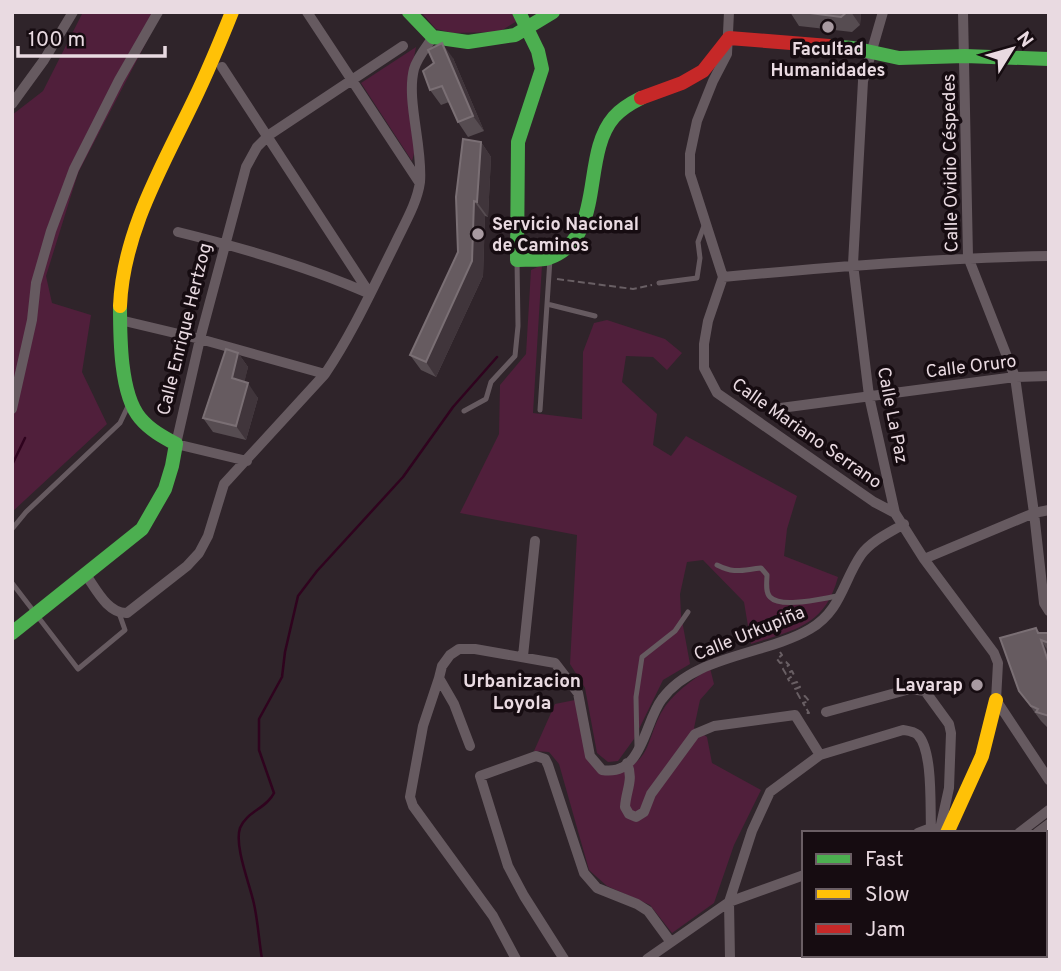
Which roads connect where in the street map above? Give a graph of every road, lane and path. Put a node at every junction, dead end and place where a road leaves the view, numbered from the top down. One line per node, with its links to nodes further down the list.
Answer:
1 (73, 12): 20 (street)
2 (158, 12): 44 (street)
3 (232, 12): 37 (street)
4 (307, 12): 19 (street)
5 (409, 12): 12 (street)
6 (519, 12): 11 (street)
7 (554, 12): 11 (street)
8 (729, 12): 13 (street)
9 (883, 12): 15 (street, Calle La Paz)
10 (963, 12): 16 (street, Calle Ovidio Céspedes)
11 (528, 29): 12 (street); 29 (street)
12 (433, 37): 22 (street)
13 (729, 38): 15 (street); 23 (street); 28 (street)
14 (403, 46): 19 (street, Calle Enrique Hertzog)
15 (870, 52): 16 (street); 30 (street, Calle La Paz)
16 (965, 56): 17 (street); 27 (street, Calle Ovidio Céspedes)
17 (1049, 59)
18 (222, 67): 21 (street)
19 (352, 80): 21 (street, Calle Enrique Hertzog); 22 (street)
20 (12, 104)
21 (269, 135): 25 (street, Calle Enrique Hertzog); 34 (street)
22 (420, 184): 34 (street)
23 (705, 223): 32 (street); 33 (lane)
24 (178, 232): 25 (street)
25 (225, 244): 34 (street); 38 (street, Calle Enrique Hertzog)
26 (1049, 256): 27 (street)
27 (968, 257): 30 (street); 41 (street, Calle Ovidio Céspedes)
28 (550, 258): 29 (street); 31 (lane)
29 (517, 260): 47 (lane)
30 (853, 264): 32 (street); 42 (street, Calle La Paz)
31 (548, 278): 33 (path); 35 (lane)
32 (723, 278): 51 (street, Calle Mariano Serrano)
33 (660, 284)
34 (370, 294): 39 (street)
35 (547, 304): 36 (lane); 46 (lane)
36 (595, 316)
37 (120, 320): 38 (street); 43 (street)
38 (200, 339): 39 (street); 48 (street, Calle Enrique Hertzog)
39 (325, 374): 49 (street)
40 (1049, 376): 41 (street, Calle Oruro)
41 (1015, 377): 42 (street, Calle Oruro); 52 (street, Calle Ovidio Céspedes)
42 (869, 396): 45 (street, Calle Oruro); 51 (street, Calle La Paz)
43 (130, 401): 48 (street); 54 (lane)
44 (12, 409)
45 (773, 409)
46 (540, 410)
47 (464, 411)
48 (176, 444): 49 (street); 58 (street, Calle Enrique Hertzog)
49 (247, 461): 63 (street)
50 (1049, 510): 52 (street)
51 (895, 513): 53 (street, Calle La Paz)
52 (1034, 513): 56 (street); 61 (street, Calle Ovidio Céspedes)
53 (904, 524): 56 (street, Calle La Paz); 60 (street, Calle Urkupiña)
54 (12, 529)
55 (535, 541): 67 (street)
56 (923, 559): 69 (street, Calle La Paz)
57 (717, 565): 60 (lane)
58 (86, 575): 63 (street); 64 (street, Calle Enrique Hertzog)
59 (12, 583): 64 (lane)
60 (841, 595): 66 (street, Calle Urkupiña)
61 (1049, 611)
62 (688, 612): 73 (lane)
63 (119, 613): 64 (lane)
64 (36, 614): 65 (street, Calle Enrique Hertzog)
65 (12, 633)
66 (775, 645): 71 (path); 73 (street, Calle Urkupiña)
67 (523, 656): 68 (street); 75 (street)
68 (439, 678): 72 (street); 83 (street)
69 (996, 700): 76 (street); 78 (street)
70 (826, 712): 78 (street)
71 (795, 715): 74 (street); 75 (street)
72 (470, 746)
73 (638, 753): 75 (street, Calle Urkupiña)
74 (820, 755): 78 (street); 81 (street)
75 (627, 764)
76 (1049, 780)
77 (1049, 810): 79 (street)
78 (942, 831)
79 (1022, 831)
80 (802, 875): 81 (street)
81 (729, 902): 82 (street); 86 (street)
82 (670, 941): 84 (street); 85 (street)
83 (516, 959)
84 (564, 959)
85 (647, 959)
86 (730, 959)

